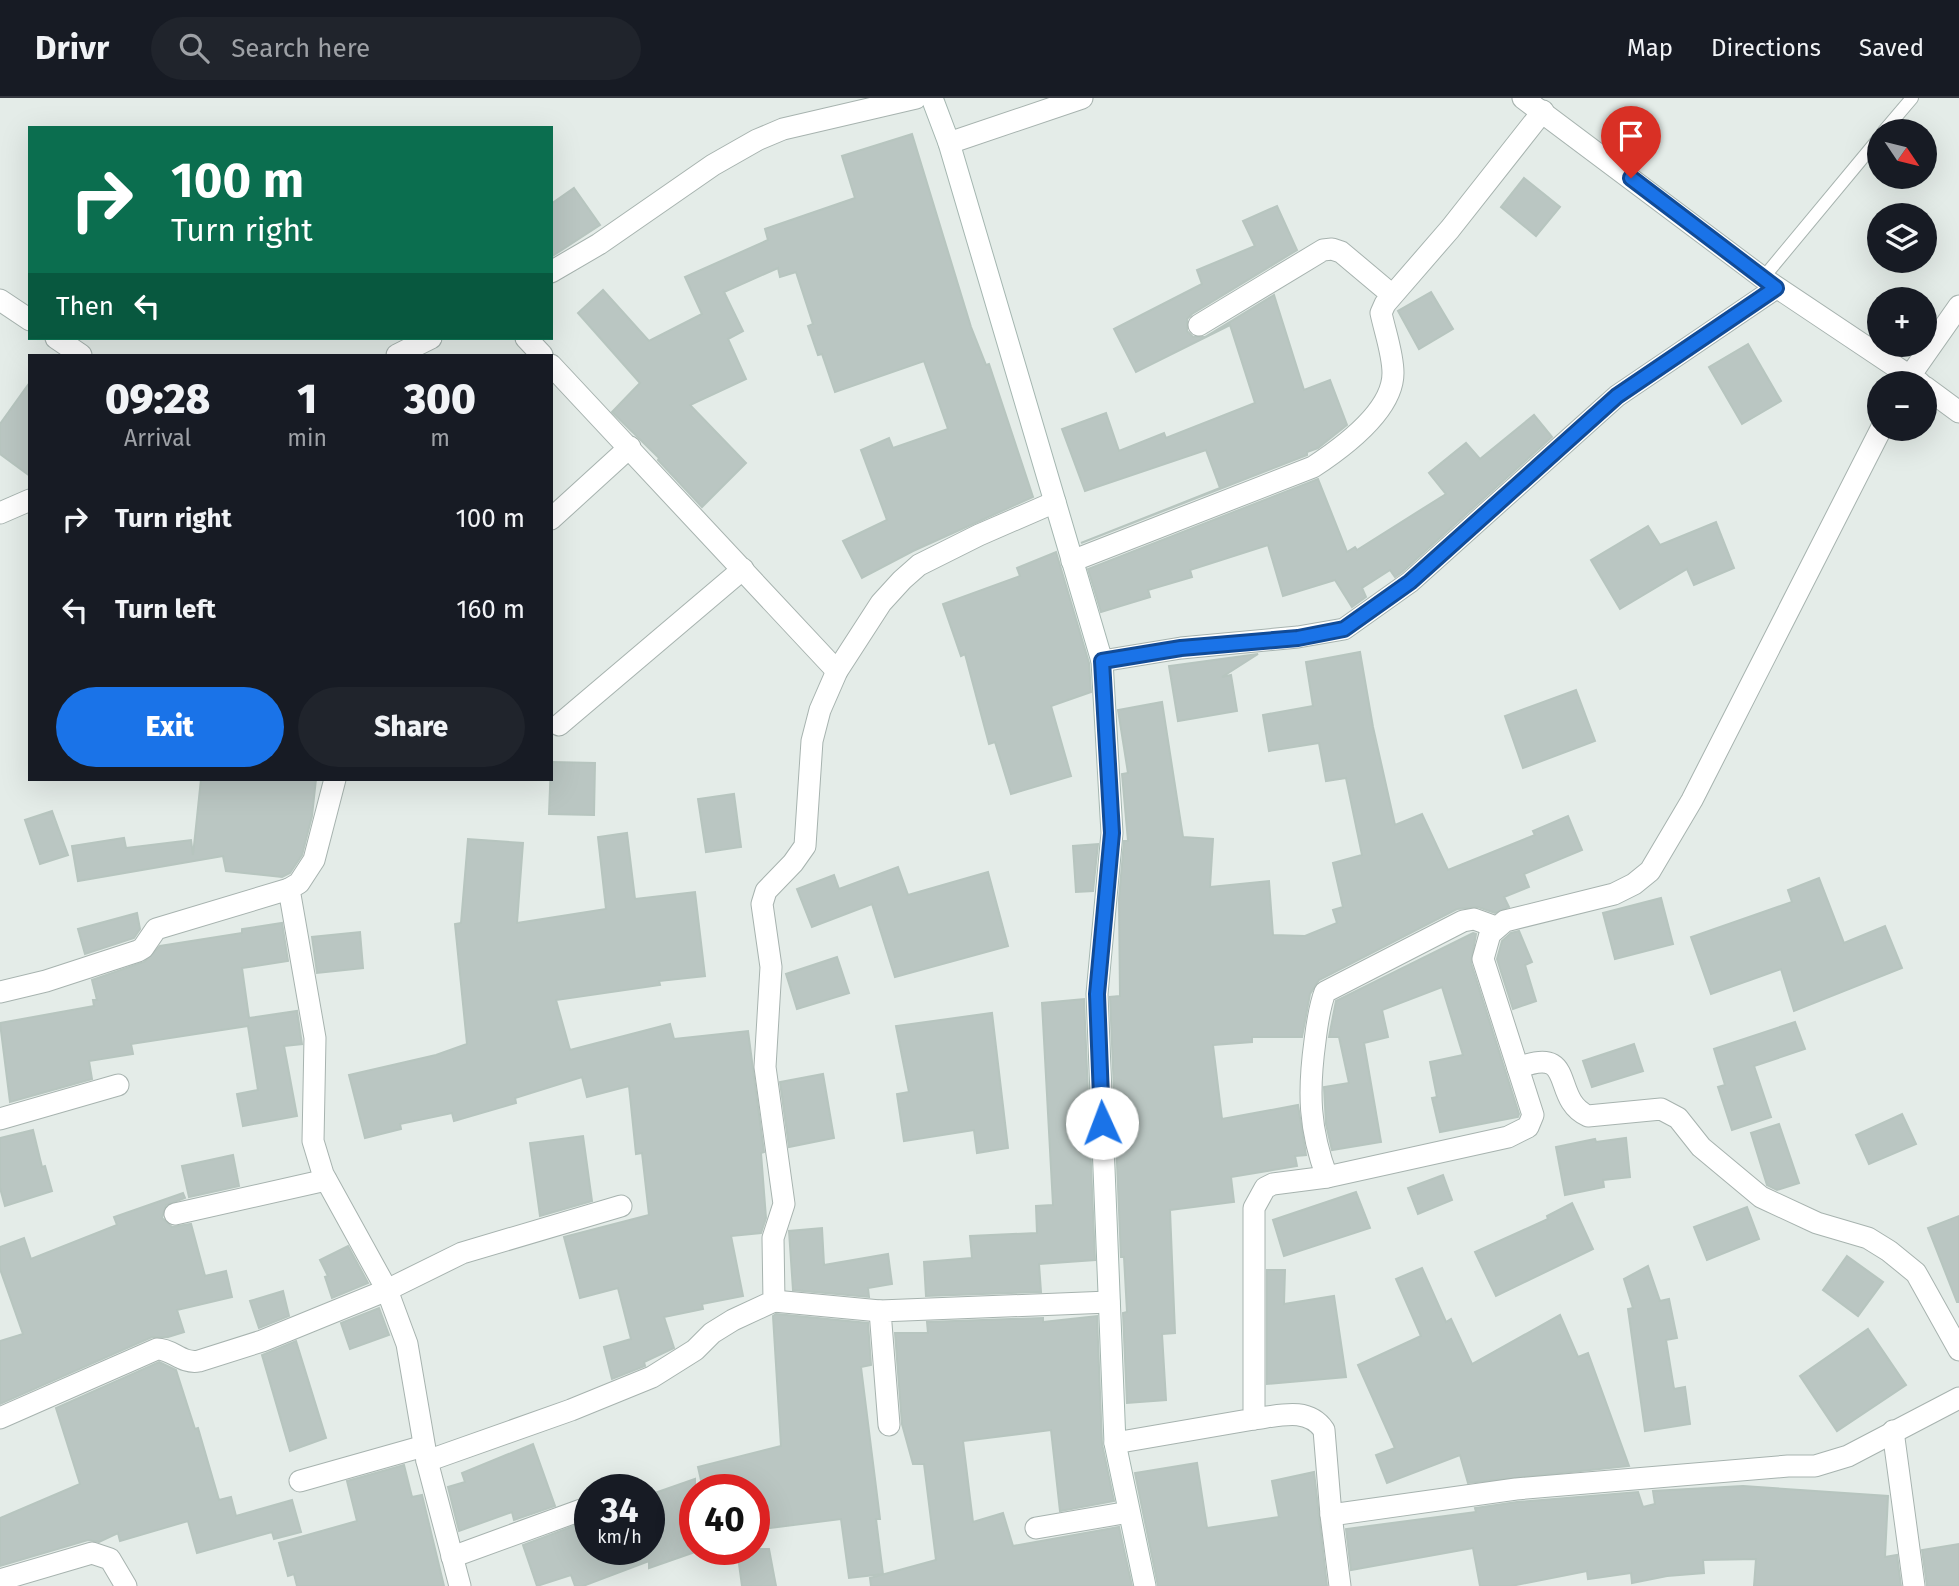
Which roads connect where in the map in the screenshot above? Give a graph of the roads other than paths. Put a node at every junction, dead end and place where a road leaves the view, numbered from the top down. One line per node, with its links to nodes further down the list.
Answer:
1 (916, 98): 10 (street)
2 (932, 98): 8 (street)
3 (1082, 98): 8 (street)
4 (1522, 98): 6 (street)
5 (1912, 98): 7 (lane)
6 (1543, 111): 11 (street); 12 (street)
7 (1894, 119)
8 (949, 144): 31 (street)
9 (1867, 154): 11 (lane)
10 (553, 271)
11 (1770, 283): 24 (street); 36 (street)
12 (1391, 294): 16 (street); 34 (street)
13 (0, 300): 15 (street)
14 (1959, 306): 25 (street)
15 (28, 319)
16 (1199, 325)
17 (59, 340): 20 (street)
18 (427, 340): 21 (street)
19 (528, 340): 22 (street)
20 (80, 354)
21 (399, 354)
22 (541, 354)
23 (553, 367): 29 (street)
24 (1899, 371)
25 (1921, 371)
26 (1937, 397): 27 (street)
27 (1959, 412)
28 (1875, 441): 41 (street)
29 (630, 447): 33 (street); 35 (street)
30 (28, 501): 32 (street)
31 (1055, 502): 34 (street); 37 (street)
32 (0, 513)
33 (553, 517)
34 (1072, 561): 36 (street)
35 (743, 569): 37 (street); 38 (street)
36 (1102, 661): 52 (street)
37 (837, 670): 51 (street)
38 (559, 725)
39 (334, 781): 40 (street)
40 (289, 889): 42 (street); 47 (street)
41 (1496, 927): 43 (street); 46 (street)
42 (0, 992)
43 (1518, 1068): 46 (street); 54 (street)
44 (118, 1085): 45 (street)
45 (0, 1119)
46 (1327, 1177): 57 (street)
47 (326, 1180): 49 (street); 50 (street)
48 (621, 1206): 50 (street)
49 (175, 1213)
50 (387, 1290): 56 (street); 61 (street)
51 (774, 1301): 53 (street); 61 (street)
52 (1109, 1302): 53 (street); 60 (street)
53 (880, 1311): 58 (street)
54 (1959, 1350)
55 (1959, 1398): 59 (street)
56 (0, 1418)
57 (1254, 1419): 60 (street); 65 (street)
58 (889, 1425)
59 (1894, 1431): 65 (street); 73 (street)
60 (1115, 1443): 64 (street)
61 (426, 1453): 62 (street); 67 (street)
62 (300, 1480)
63 (574, 1513): 67 (street)
64 (1129, 1513): 66 (street); 71 (street)
65 (1331, 1515): 72 (street)
66 (1036, 1528)
67 (452, 1557): 70 (street)
68 (0, 1580): 69 (street)
69 (127, 1586)
70 (460, 1586)
71 (1145, 1586)
72 (1340, 1586)
73 (1914, 1586)

